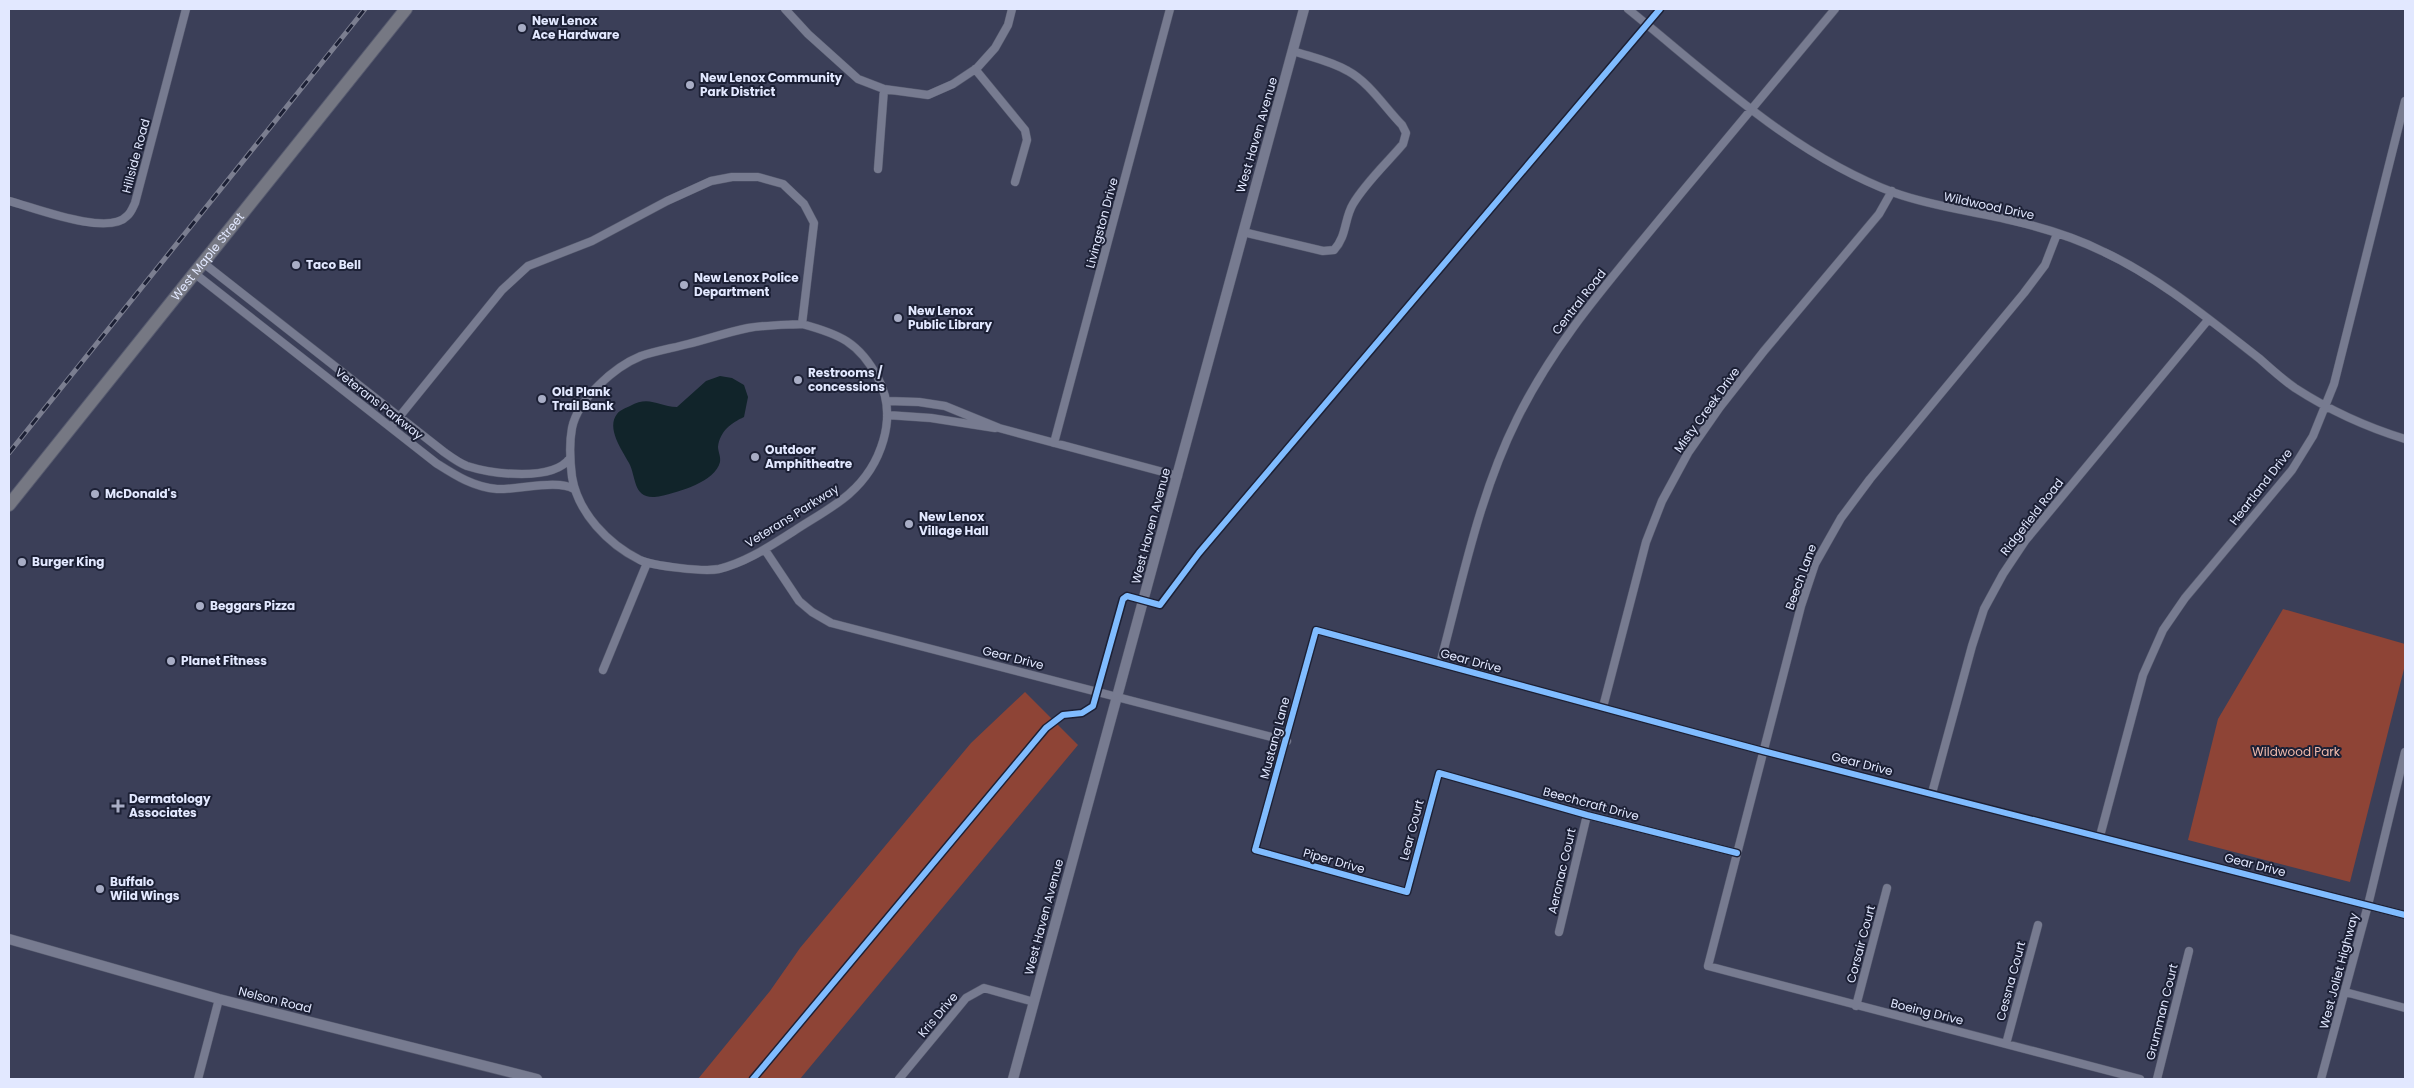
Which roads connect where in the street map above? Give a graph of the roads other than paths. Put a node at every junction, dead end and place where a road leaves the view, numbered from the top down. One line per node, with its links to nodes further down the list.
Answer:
1 (186, 9): 17 (street, Hillside Road)
2 (406, 9): 20 (main road, West Maple Street)
3 (785, 9): 11 (street)
4 (1012, 9): 10 (street)
5 (1170, 9): 31 (street, Livingston Drive)
6 (1304, 9): 9 (street, West Haven Avenue)
7 (1628, 9): 13 (street, Wildwood Drive)
8 (1835, 9): 13 (street, Central Road)
9 (1293, 51): 18 (street, West Haven Avenue); 18 (street)
10 (975, 69): 11 (street); 15 (street)
11 (884, 89): 14 (street)
12 (2405, 101): 25 (street, Heartland Drive)
13 (1751, 109): 16 (street, Wildwood Drive); 39 (street, Central Road)
14 (878, 169)
15 (1015, 182)
16 (1892, 192): 19 (street, Wildwood Drive); 42 (street, Misty Creek Drive)
17 (9, 201)
18 (1243, 232): 33 (street, West Haven Avenue)
19 (2057, 234): 22 (street, Wildwood Drive); 44 (street, Beech Lane)
20 (202, 262): 21 (main road, West Maple Street); 27 (street, Veterans Parkway)
21 (194, 273): 28 (street, Veterans Parkway); 35 (main road, West Maple Street)
22 (2208, 320): 25 (street, Wildwood Drive); 47 (street, Ridgefield Road)
23 (802, 324): 24 (street, Veterans Parkway); 27 (street); 32 (street, Veterans Parkway)
24 (888, 401): 26 (street, Veterans Parkway); 29 (street)
25 (2325, 407): 30 (street, Wildwood Drive); 49 (street, Heartland Drive)
26 (887, 415): 29 (street); 36 (street, Veterans Parkway)
27 (400, 417): 28 (street); 32 (street, Veterans Parkway)
28 (391, 427): 34 (street, Veterans Parkway)
29 (999, 428): 31 (street)
30 (2405, 439)
31 (1054, 444): 33 (street)
32 (570, 458): 34 (street, Veterans Parkway)
33 (1178, 476): 41 (street, West Haven Avenue)
34 (574, 489): 37 (street, Veterans Parkway)
35 (9, 505)
36 (765, 550): 37 (street, Veterans Parkway); 41 (street, Gear Drive)
37 (647, 563): 40 (street)
38 (1316, 630): 39 (street, Gear Drive); 43 (street, Mustang Lane)
39 (1440, 664): 42 (street, Gear Drive)
40 (603, 670)
41 (1117, 696): 43 (street, Gear Drive); 63 (street, West Haven Avenue)
42 (1603, 707): 44 (street, Gear Drive)
43 (1287, 741): 50 (street, Mustang Lane)
44 (1762, 751): 47 (street, Gear Drive); 51 (street, Beech Lane)
45 (2405, 752): 54 (street, West Joliet Highway)
46 (1439, 773): 48 (street, Beechcraft Drive); 53 (street, Lear Court)
47 (1932, 793): 49 (street, Gear Drive)
48 (1587, 815): 51 (street, Beechcraft Drive); 57 (street, Aeronac Court)
49 (2100, 836): 54 (street, Gear Drive)
50 (1255, 850): 53 (street, Piper Drive)
51 (1737, 853): 60 (street, Beech Lane)
52 (1887, 888): 64 (street, Corsair Court)
53 (1407, 892)
54 (2368, 905): 55 (street, Gear Drive); 61 (street, West Joliet Highway)
55 (2405, 915)
56 (2038, 925): 66 (street, Cessna Court)
57 (1559, 932)
58 (9, 939): 62 (street, Nelson Road)
59 (2189, 951): 72 (street, Grumman Court)
60 (1708, 966): 64 (street, Boeing Drive)
61 (2345, 992): 65 (street); 73 (street, West Joliet Highway)
62 (219, 999): 67 (street); 68 (street, Nelson Road)
63 (1034, 1002): 69 (street, Kris Drive); 70 (street, West Haven Avenue)
64 (1856, 1006): 66 (street, Boeing Drive)
65 (2405, 1008)
66 (2006, 1044): 71 (street, Boeing Drive)
67 (198, 1079)
68 (537, 1079)
69 (899, 1079)
70 (1013, 1079)
71 (2140, 1079)
72 (2157, 1079)
73 (2321, 1079)

